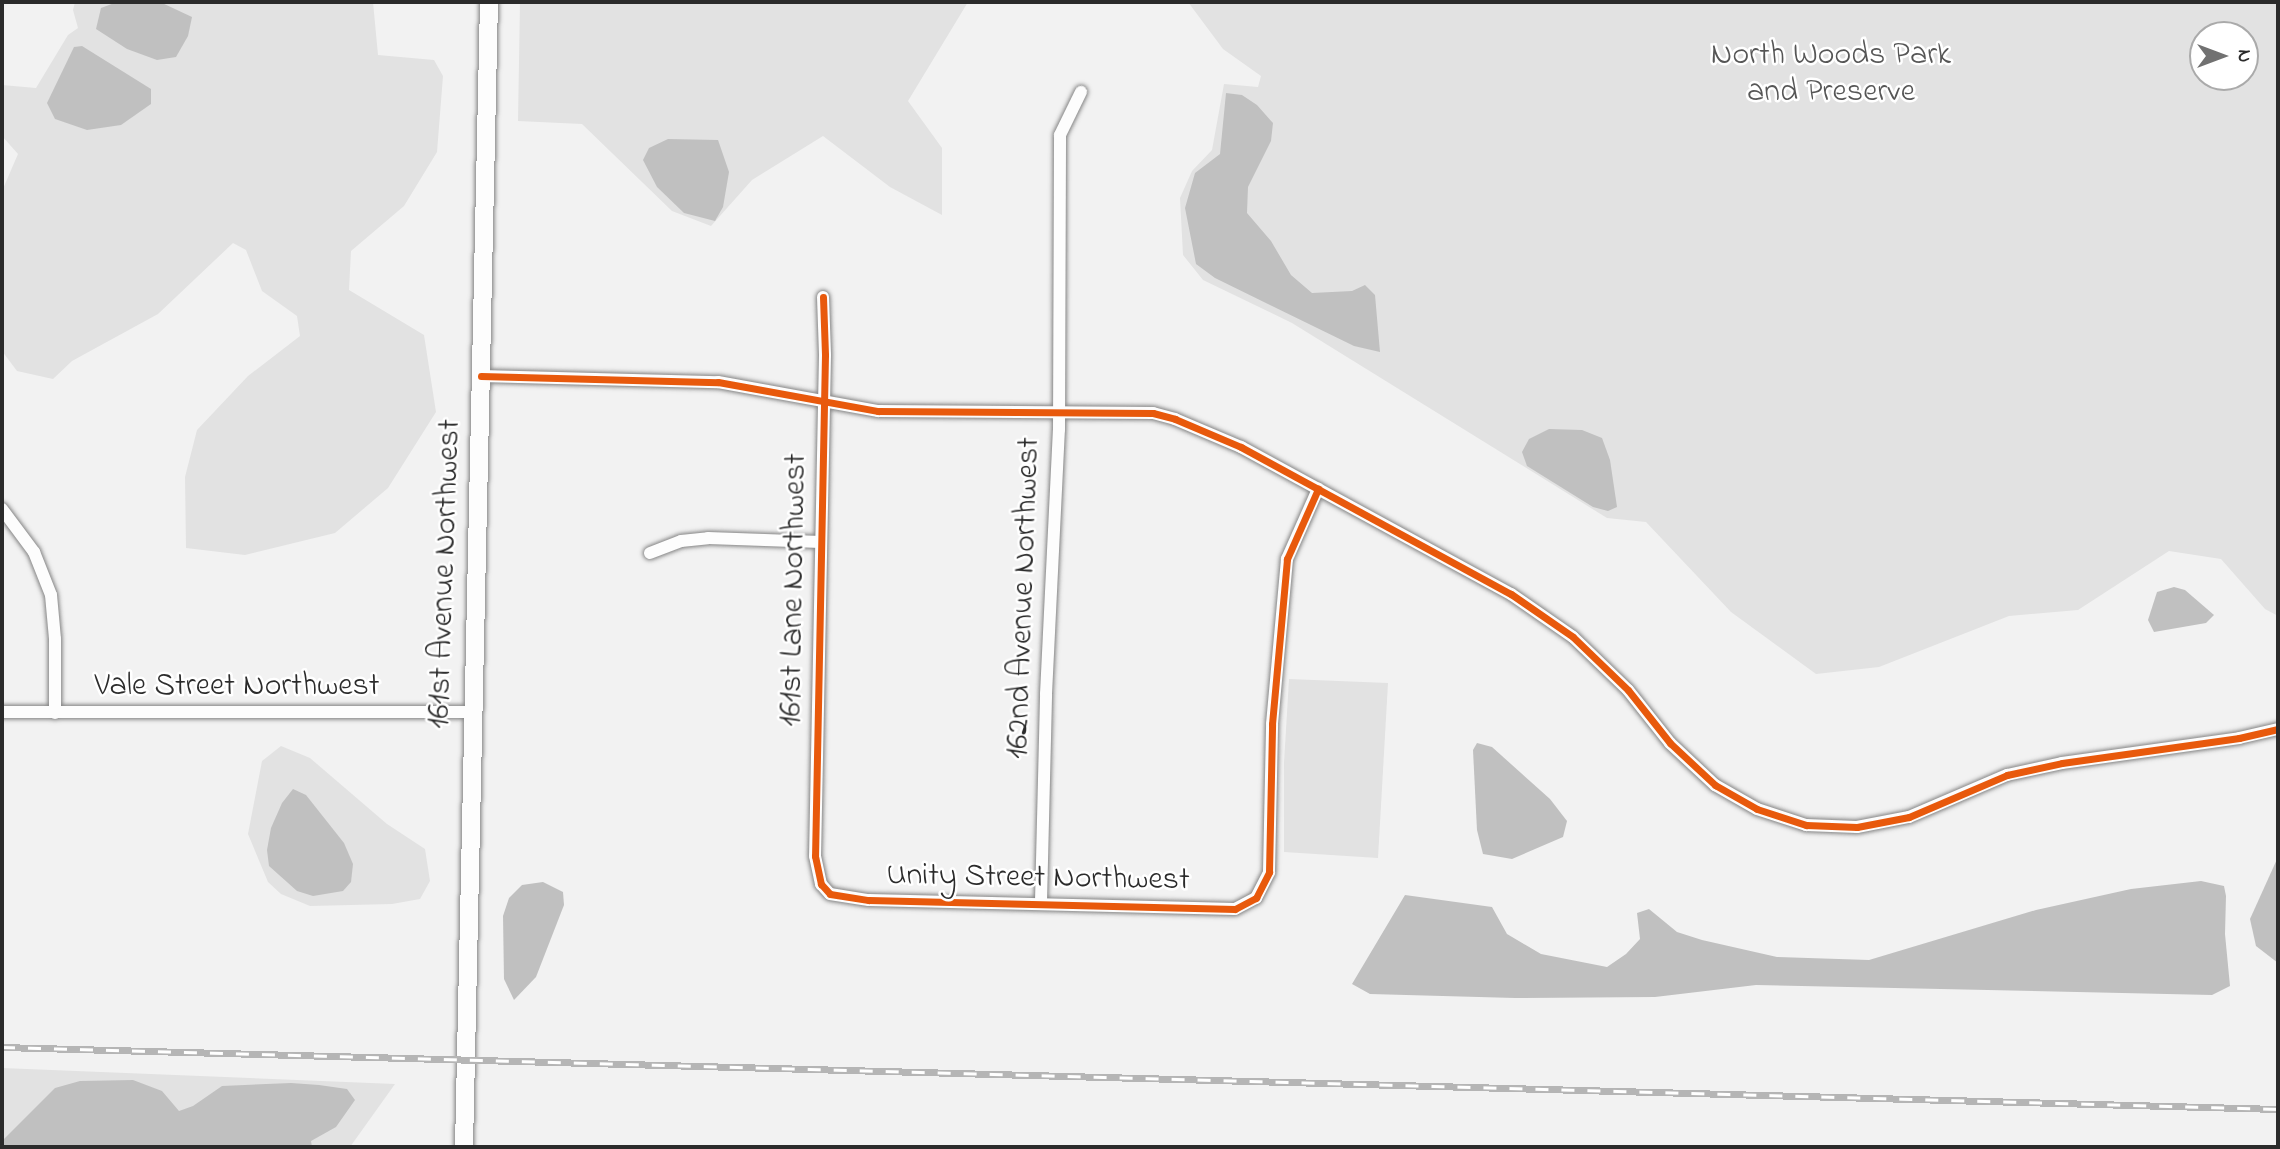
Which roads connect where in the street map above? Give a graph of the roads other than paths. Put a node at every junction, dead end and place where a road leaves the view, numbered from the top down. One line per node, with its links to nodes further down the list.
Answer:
1 (489, 2): 4 (main road, 161st Avenue Northwest)
2 (1081, 92): 6 (street, 162nd Avenue Northwest)
3 (824, 298): 5 (street, 161st Lane Northwest)
4 (481, 376): 5 (street); 12 (main road, 161st Avenue Northwest)
5 (822, 402): 6 (street); 9 (street, 161st Lane Northwest)
6 (1059, 411): 7 (street); 16 (street, 162nd Avenue Northwest)
7 (1318, 489): 14 (street); 16 (street, Unity Street Northwest)
8 (2, 509): 13 (street)
9 (821, 542): 10 (street); 15 (street, 161st Lane Northwest)
10 (650, 553)
11 (2, 712): 13 (street, Vale Street Northwest)
12 (472, 712): 13 (street, Vale Street Northwest); 17 (main road, 161st Avenue Northwest)
13 (55, 713)
14 (2278, 729)
15 (821, 884): 16 (street, Unity Street Northwest)
16 (1041, 902)
17 (464, 1147)

